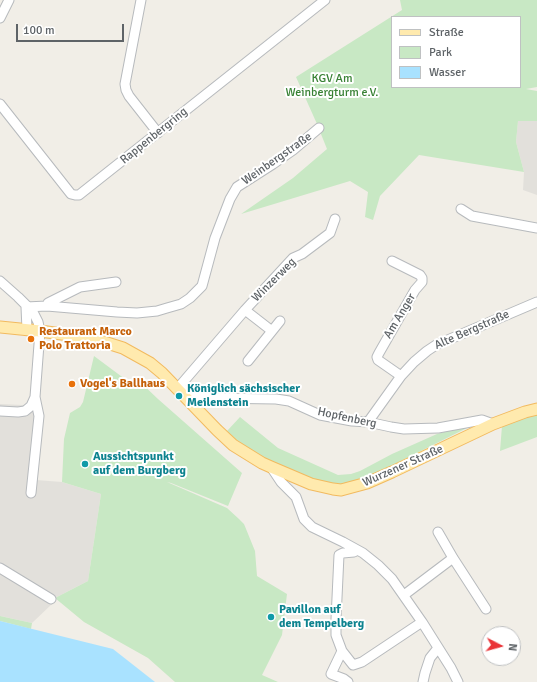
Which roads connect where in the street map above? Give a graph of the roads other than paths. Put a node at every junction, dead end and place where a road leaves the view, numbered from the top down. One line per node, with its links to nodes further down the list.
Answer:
1 (9, 0): 4 (street)
2 (141, 0): 7 (street)
3 (325, 0): 7 (street, Rappenbergring)
4 (0, 18)
5 (0, 104): 7 (street, Rappenbergring)
6 (319, 128): 15 (street, Weinbergstraße)
7 (158, 133)
8 (461, 209): 10 (street)
9 (335, 219): 17 (street, Winzerweg)
10 (537, 228)
11 (392, 261): 24 (street, Am Anger)
12 (0, 281): 16 (street)
13 (116, 282): 15 (street)
14 (537, 302): 24 (street, Alte Bergstraße)
15 (47, 306): 16 (street, Weinbergstraße)
16 (26, 307): 20 (street); 21 (street)
17 (245, 310): 22 (street, Winzerweg); 25 (street, Winzerweg)
18 (280, 321): 22 (street)
19 (0, 327): 20 (main road, Wurzener Straße)
20 (28, 330): 21 (main road, Wurzener Straße)
21 (40, 331): 25 (main road, Wurzener Straße); 26 (street)
22 (272, 331): 23 (street)
23 (248, 361)
24 (401, 376): 29 (street, Alte Bergstraße)
25 (178, 388): 29 (street, Hopfenberg); 31 (main road, Wurzener Straße)
26 (35, 397): 28 (street); 32 (street)
27 (537, 409): 30 (main road, Wurzener Straße)
28 (0, 411)
29 (368, 422): 30 (street, Hopfenberg)
30 (493, 424): 31 (main road, Wurzener Straße)
31 (271, 468): 34 (street)
32 (31, 493)
33 (438, 532): 35 (street)
34 (357, 550): 37 (street); 42 (street)
35 (453, 558): 37 (street); 39 (street)
36 (0, 568): 38 (street)
37 (404, 595): 40 (street)
38 (51, 600)
39 (486, 609)
40 (422, 622): 41 (street); 42 (street)
41 (438, 648): 44 (street); 45 (street)
42 (342, 651): 43 (street)
43 (348, 682)
44 (423, 682)
45 (458, 682)

